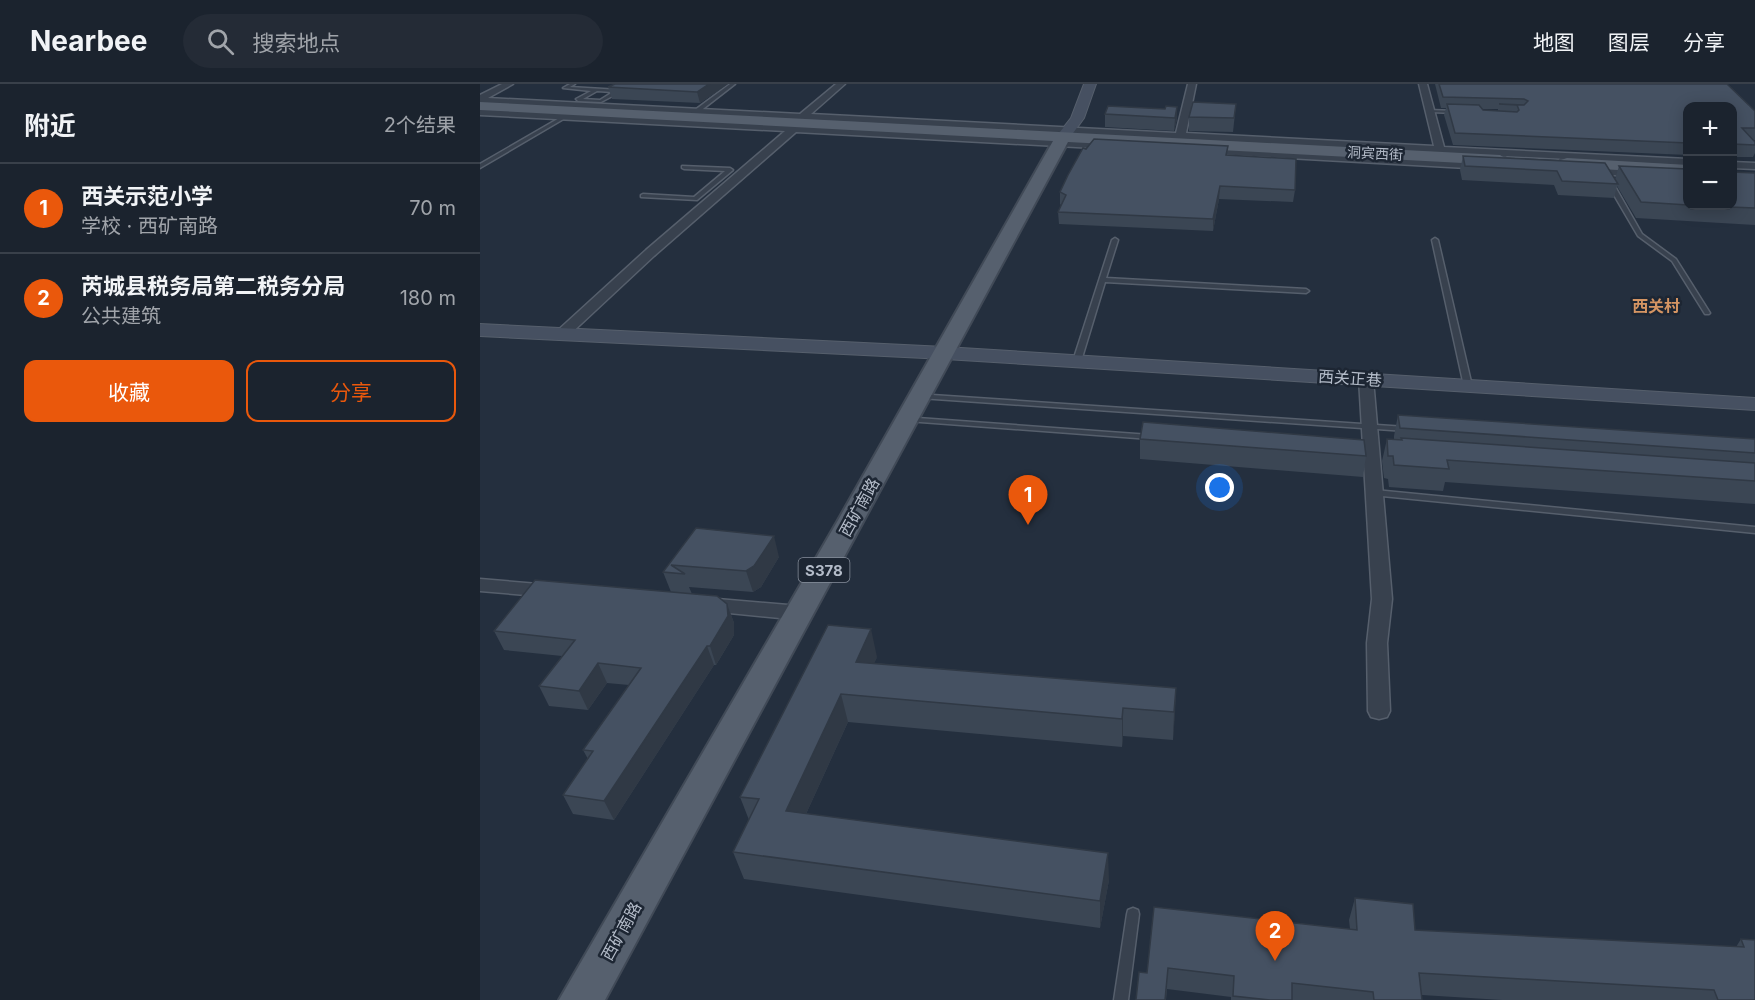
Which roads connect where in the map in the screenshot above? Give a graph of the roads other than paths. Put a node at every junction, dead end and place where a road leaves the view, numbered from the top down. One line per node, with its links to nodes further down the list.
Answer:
1 (509, 84): 12 (street)
2 (573, 84): 9 (lane)
3 (733, 84): 15 (lane)
4 (841, 84): 19 (street)
5 (1082, 84): 20 (street)
6 (1090, 84): 20 (street)
7 (1192, 84): 21 (street)
8 (1423, 84): 16 (street)
9 (596, 90): 10 (lane); 14 (lane)
10 (618, 91): 11 (lane); 14 (lane)
11 (628, 91)
12 (480, 99): 14 (street)
13 (480, 106): 14 (main road, 洞宾西街)
14 (577, 109): 15 (street); 17 (street); 19 (main road, 洞宾西街); 25 (lane)
15 (697, 111): 19 (street)
16 (1430, 111): 18 (lane); 22 (street)
17 (480, 112)
18 (1460, 112)
19 (798, 123): 20 (main road, 洞宾西街); 37 (street)
20 (1063, 137): 21 (main road, 洞宾西街); 28 (street); 45 (main road, 西矿南路 / S378)
21 (1180, 140): 22 (main road, 洞宾西街)
22 (1441, 153): 23 (street); 29 (main road, 洞宾西街)
23 (1683, 162)
24 (1737, 165): 26 (street)
25 (480, 166)
26 (1755, 166)
27 (684, 167): 36 (lane)
28 (1509, 167)
29 (1601, 169): 30 (street); 31 (main road, 洞宾西街); 34 (street); 42 (lane)
30 (1556, 170)
31 (1683, 170)
32 (1737, 172): 33 (main road)
33 (1755, 173)
34 (1683, 177)
35 (643, 196): 36 (lane)
36 (695, 199): 37 (lane)
37 (711, 200): 44 (street)
38 (1115, 240): 40 (lane)
39 (1435, 240): 48 (lane)
40 (1103, 280): 41 (lane); 46 (lane)
41 (1306, 291)
42 (1707, 313)
43 (480, 330): 44 (street, 西关正巷)
44 (561, 335): 45 (street, 西关正巷)
45 (945, 353): 46 (street, 西关正巷); 50 (main road, 西矿南路 / S378)
46 (1077, 361): 47 (street, 西关正巷)
47 (1366, 380): 48 (street, 西关正巷); 51 (street)
48 (1468, 386): 49 (street, 西关正巷)
49 (1755, 404)
50 (914, 408): 51 (lane); 53 (lane); 59 (main road, 西矿南路 / S378)
51 (1371, 427): 52 (lane); 54 (street)
52 (1417, 430)
53 (1158, 437)
54 (1375, 493): 55 (lane); 60 (street)
55 (1755, 530)
56 (480, 585): 57 (street)
57 (563, 592)
58 (681, 603): 59 (street)
59 (800, 613): 62 (main road, 西矿南路 / S378)
60 (1379, 711)
61 (1133, 914): 63 (lane)
62 (581, 1000)
63 (1122, 1000)

